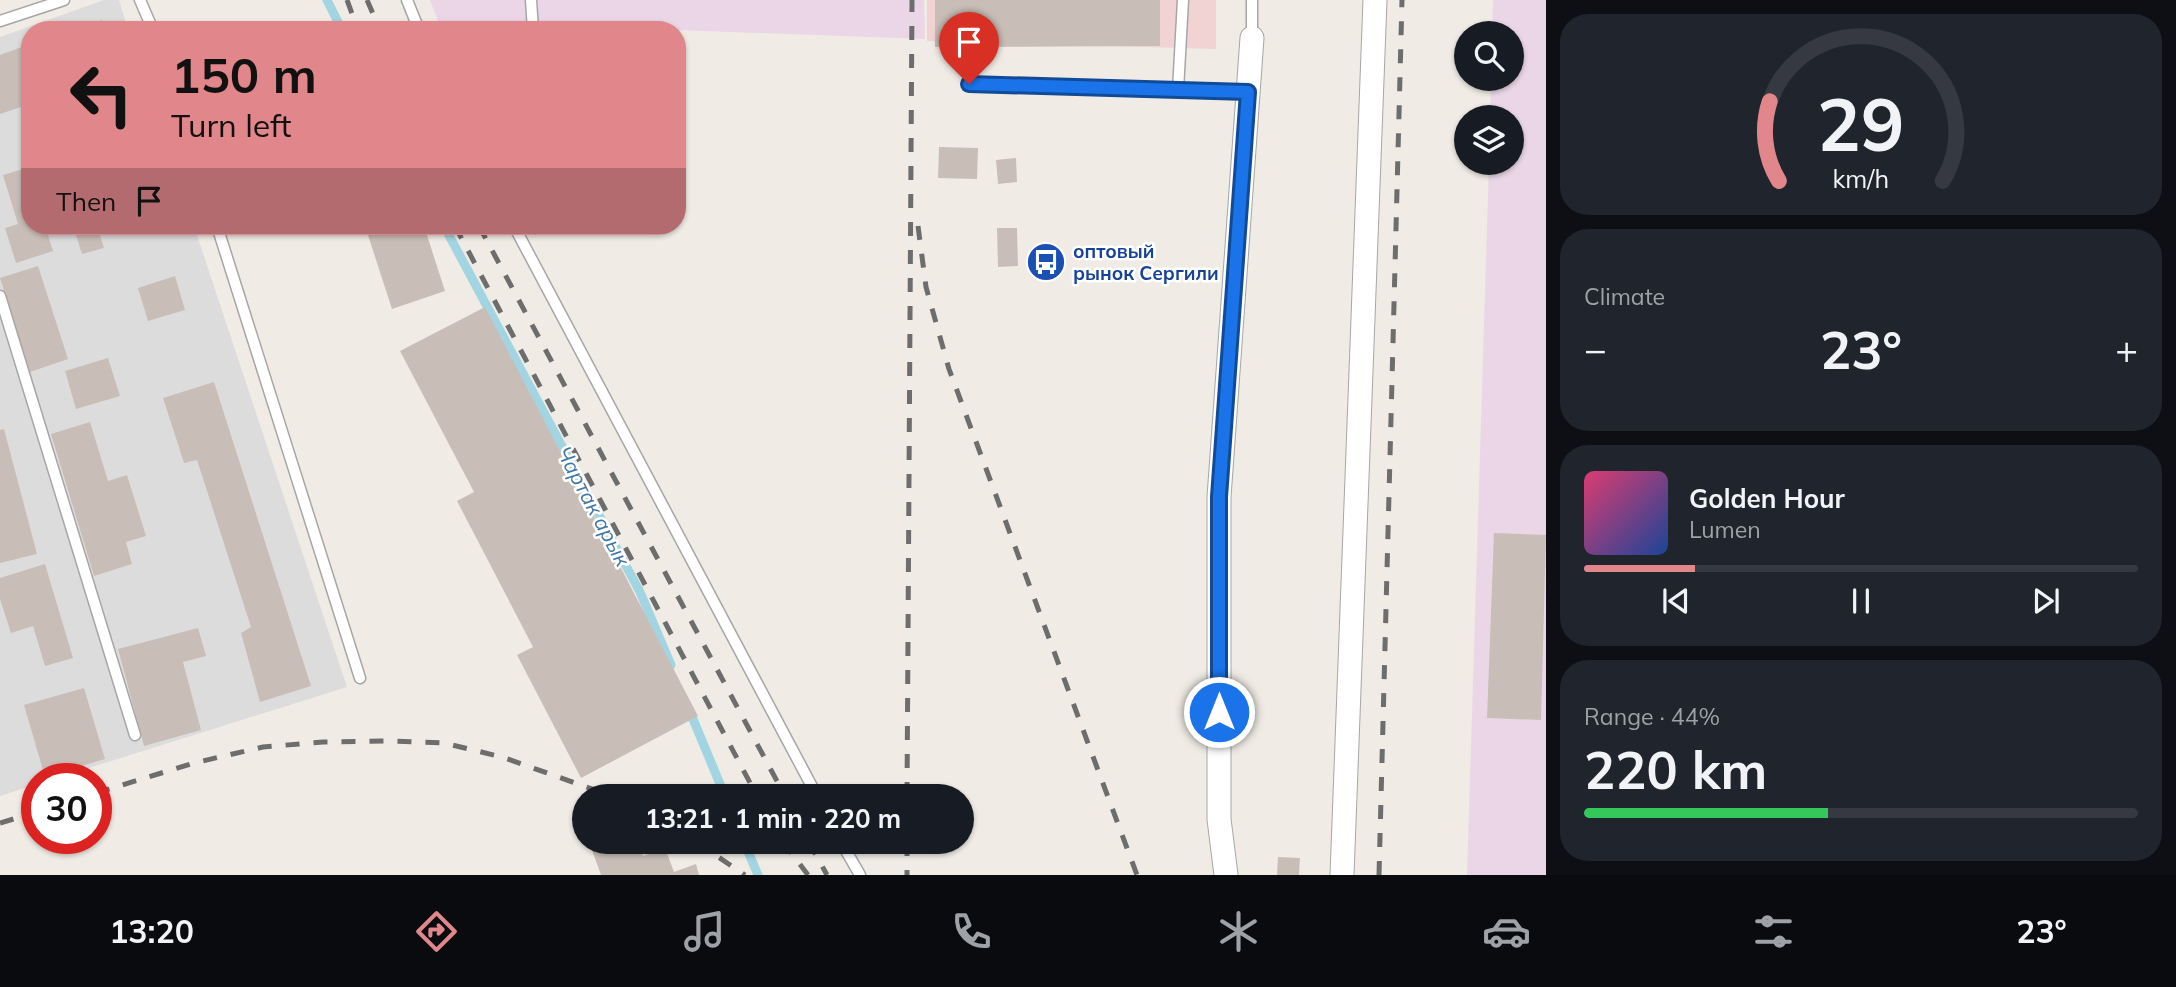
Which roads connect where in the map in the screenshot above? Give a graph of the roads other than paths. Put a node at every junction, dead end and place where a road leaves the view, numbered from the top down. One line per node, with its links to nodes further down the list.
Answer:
1 (64, 0): 8 (lane)
2 (140, 0): 9 (lane)
3 (407, 0): 10 (lane)
4 (531, 0): 11 (lane)
5 (1183, 0): 14 (lane)
6 (1252, 0): 12 (lane)
7 (1375, 0): 25 (street)
8 (0, 21)
9 (149, 21)
10 (415, 21)
11 (532, 21)
12 (1252, 38): 15 (street)
13 (969, 84): 14 (lane)
14 (1178, 90): 15 (lane)
15 (1248, 92): 24 (street)
16 (220, 235): 19 (lane)
17 (519, 235): 21 (lane)
18 (0, 296): 20 (lane)
19 (360, 678)
20 (135, 735)
21 (811, 784)
22 (848, 854): 23 (lane)
23 (860, 875)
24 (1226, 875)
25 (1342, 875)

